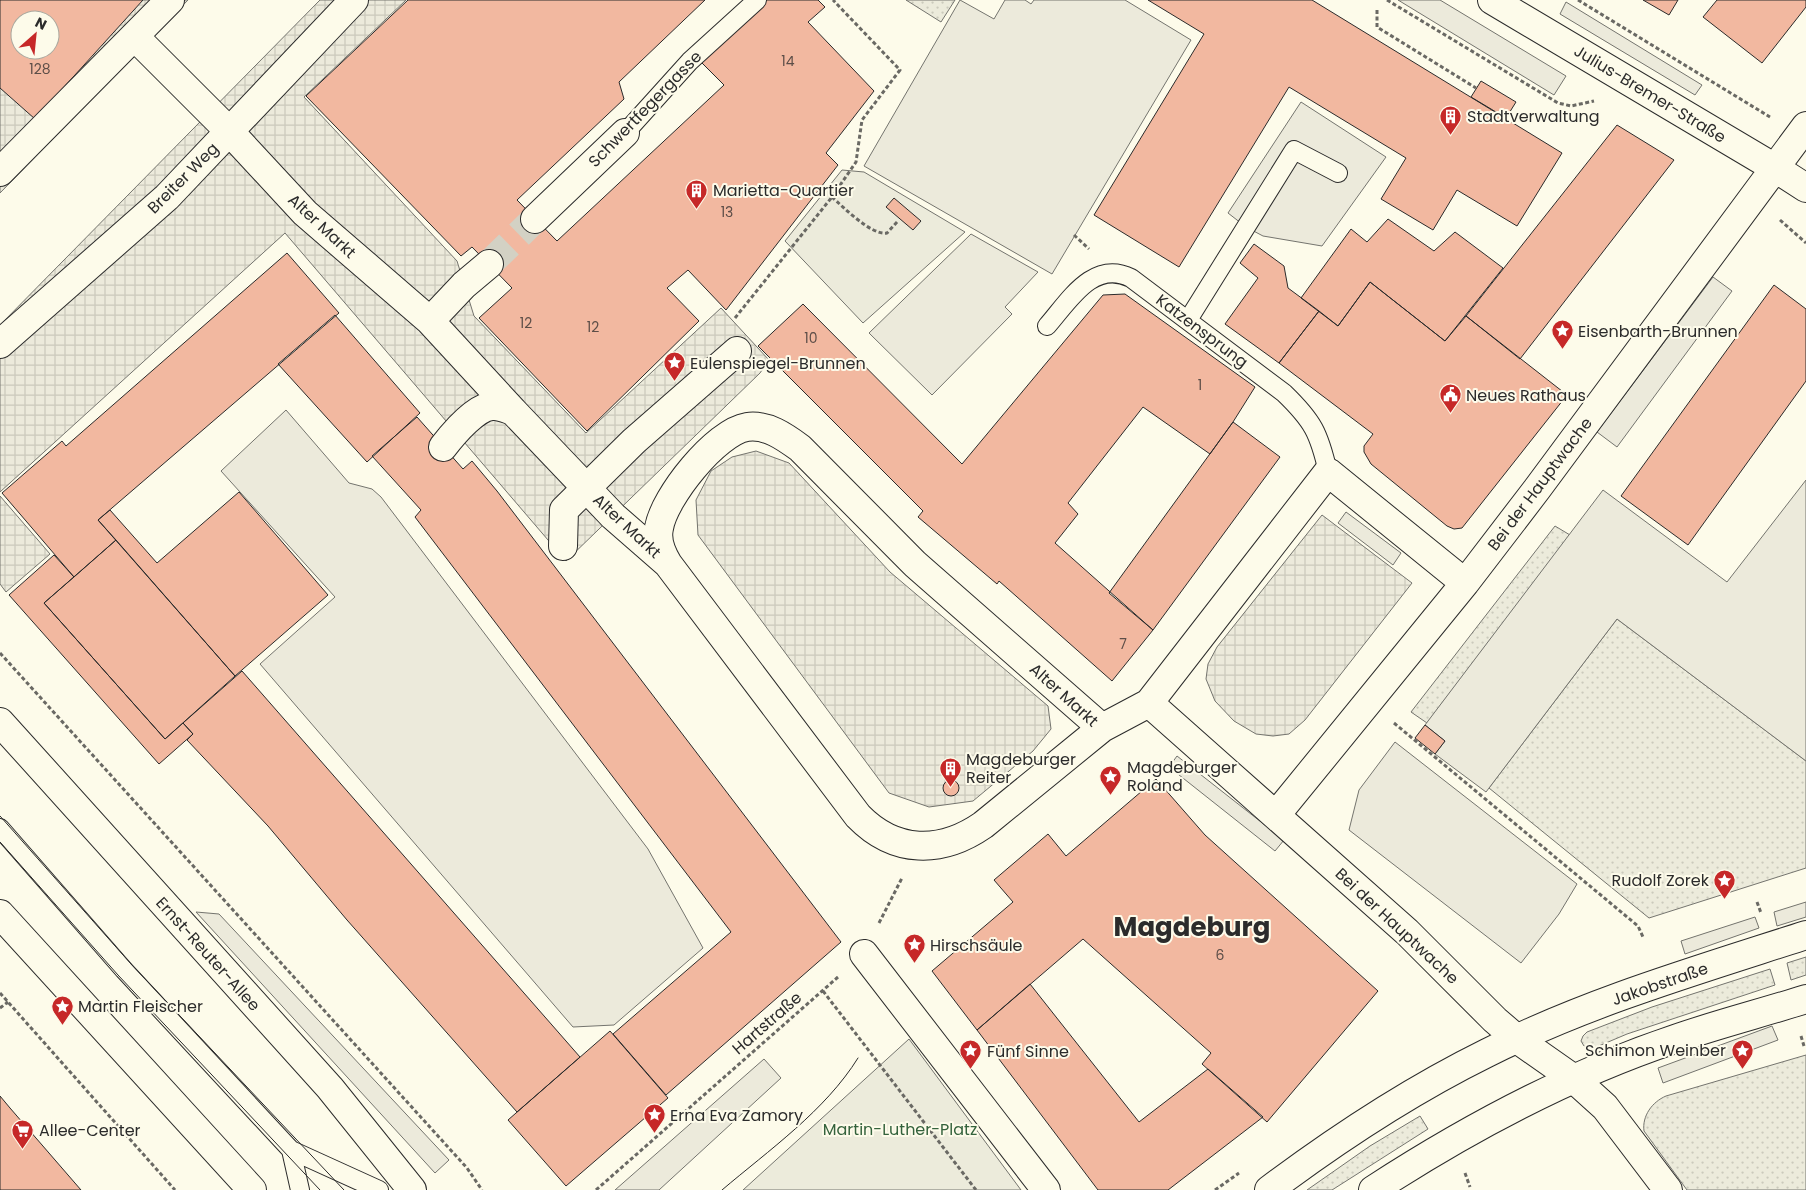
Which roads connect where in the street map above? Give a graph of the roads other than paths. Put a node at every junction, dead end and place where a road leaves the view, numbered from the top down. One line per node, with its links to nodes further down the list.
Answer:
1 (170, 0): 5 (street)
2 (354, 0): 7 (street, Breiter Weg)
3 (757, 0): 8 (lane, Schwertfegergasse)
4 (1492, 0): 9 (street, Julius-Bremer-Straße)
5 (135, 37): 7 (street, Alter Markt); 10 (street)
6 (1806, 126): 9 (street, Bei der Hauptwache)
7 (229, 131): 16 (street, Alter Markt); 18 (street, Breiter Weg)
8 (625, 133): 13 (street, Schwertfegergasse)
9 (1775, 168): 12 (street, Julius-Bremer-Straße); 26 (street, Bei der Hauptwache)
10 (0, 172)
11 (1338, 173): 15 (lane)
12 (1806, 188)
13 (535, 219)
14 (489, 264): 16 (street)
15 (1188, 320): 17 (lane, Katzensprung); 22 (lane, Katzensprung)
16 (430, 321): 20 (street, Alter Markt)
17 (1047, 326)
18 (0, 344)
19 (737, 351): 23 (street, Alter Markt)
20 (513, 411): 21 (street); 23 (street, Alter Markt)
21 (443, 447)
22 (1328, 472): 26 (street); 27 (street)
23 (586, 488): 24 (street, Alter Markt); 25 (street, Alter Markt)
24 (563, 546)
25 (668, 564): 29 (street, Alter Markt); 29 (street, Alter Markt)
26 (1465, 583): 30 (street, Bei der Hauptwache)
27 (1149, 703): 29 (street); 30 (street, Bei der Hauptwache)
28 (0, 722): 42 (street, Ernst-Reuter-Allee)
29 (1102, 728)
30 (1276, 815): 36 (street, Bei der Hauptwache)
31 (0, 828): 38 (lane)
32 (0, 914): 39 (street)
33 (1806, 935): 36 (street, Jakobstraße)
34 (864, 954): 43 (street)
35 (1806, 999): 37 (street)
36 (1517, 1039): 37 (street); 44 (street, Jakobstraße)
37 (1574, 1080): 45 (street); 46 (street)
38 (291, 1150): 40 (lane); 41 (lane)
39 (252, 1190)
40 (300, 1190)
41 (379, 1190)
42 (412, 1190)
43 (1046, 1190)
44 (1269, 1190)
45 (1373, 1190)
46 (1668, 1190)

